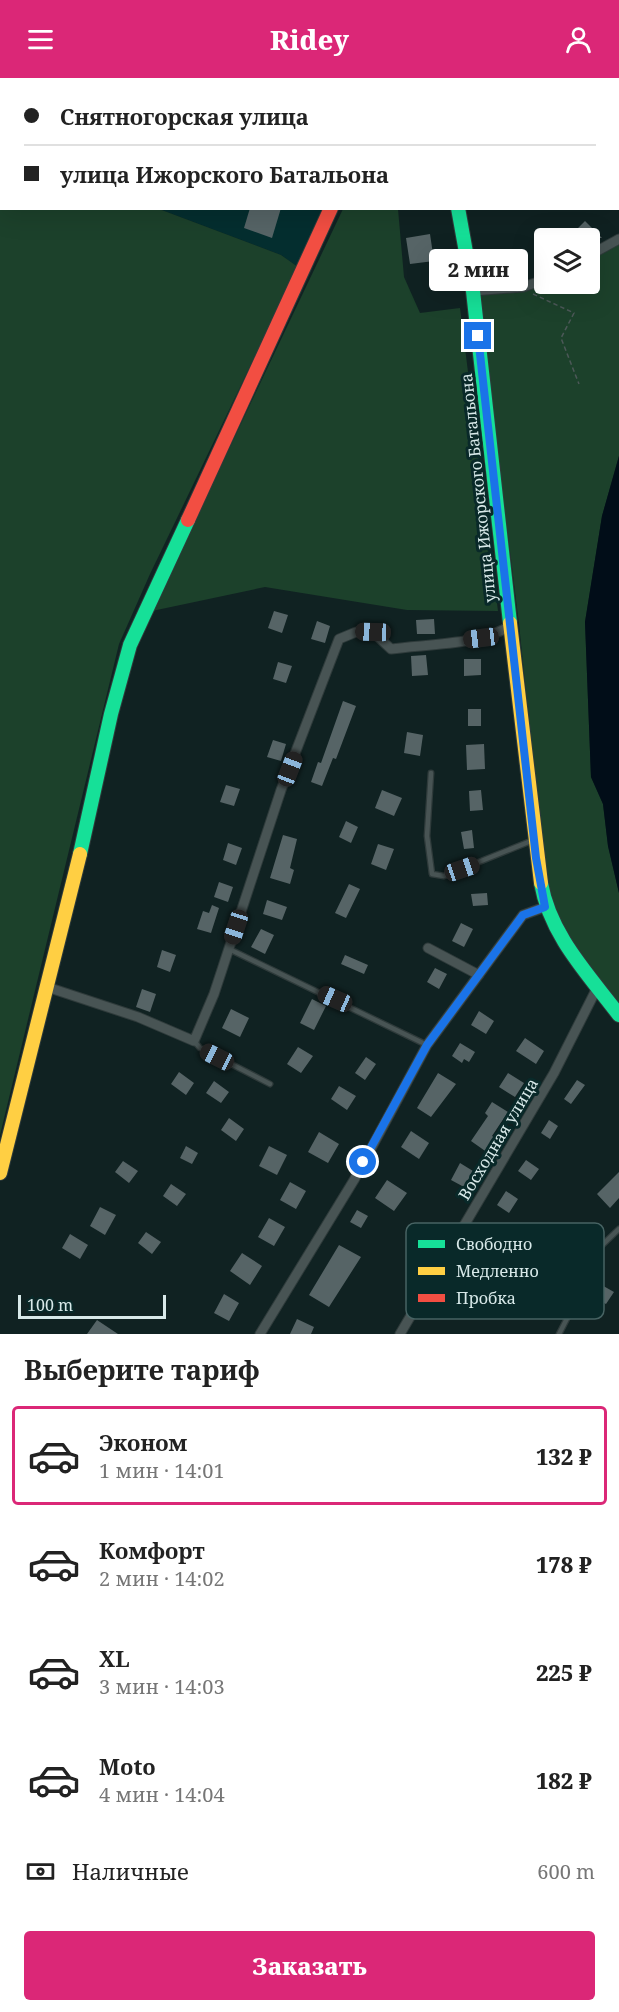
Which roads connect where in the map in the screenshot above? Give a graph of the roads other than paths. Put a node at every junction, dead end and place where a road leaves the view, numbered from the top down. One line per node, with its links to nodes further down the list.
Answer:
1 (330, 210): 14 (street)
2 (458, 210): 6 (street, улица Ижорского Батальона)
3 (619, 239): 4 (street)
4 (600, 249)
5 (534, 283): 6 (street)
6 (473, 291): 7 (street, улица Ижорского Батальона)
7 (510, 626): 9 (street, улица Ижорского Батальона); 12 (street)
8 (431, 773): 9 (lane)
9 (534, 840): 10 (street, улица Ижорского Батальона)
10 (545, 907): 13 (street); 15 (street, улица Ижорского Батальона)
11 (428, 948): 13 (street)
12 (229, 949): 17 (street); 18 (lane)
13 (479, 975): 18 (street)
14 (47, 987): 17 (street); 20 (street)
15 (597, 988): 16 (street, улица Ижорского Батальона); 21 (street, Восходная улица)
16 (619, 1014)
17 (196, 1038): 19 (lane)
18 (427, 1045): 26 (street)
19 (270, 1084)
20 (0, 1173)
21 (465, 1223)
22 (619, 1229): 23 (lane)
23 (604, 1243)
24 (409, 1319): 27 (street, Восходная улица)
25 (567, 1319): 28 (lane)
26 (260, 1334)
27 (400, 1334)
28 (559, 1334)

